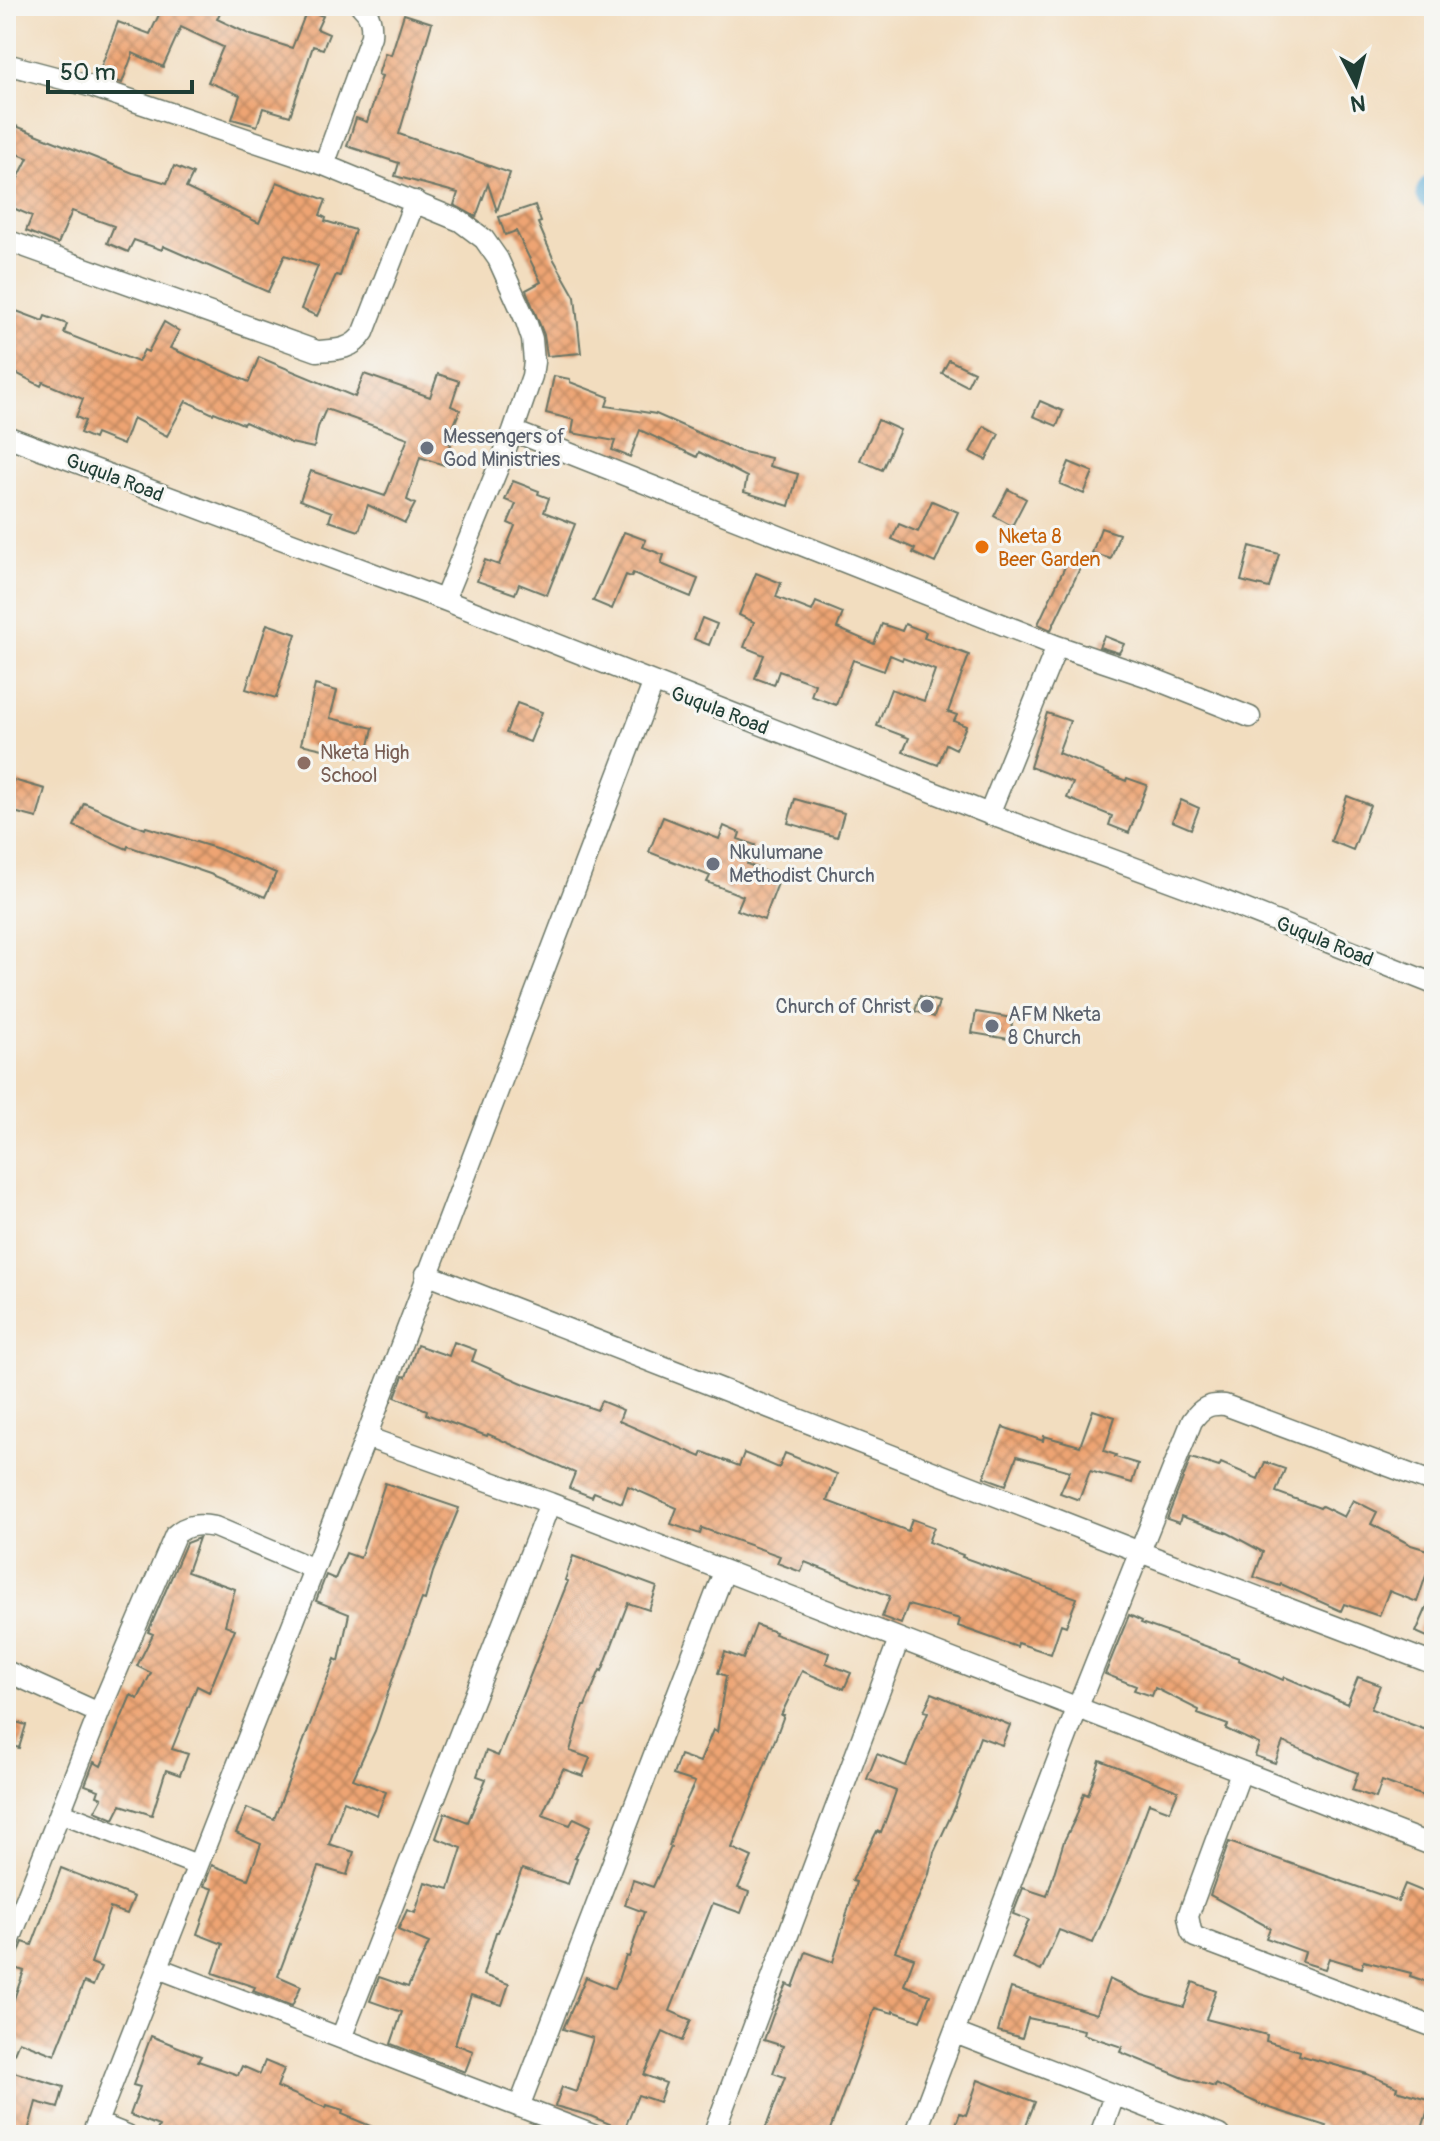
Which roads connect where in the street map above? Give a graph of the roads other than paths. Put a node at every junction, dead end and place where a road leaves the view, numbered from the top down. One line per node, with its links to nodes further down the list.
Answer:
1 (361, 6): 3 (street)
2 (6, 64): 3 (street)
3 (324, 165): 4 (street)
4 (415, 201): 5 (street); 6 (street)
5 (6, 240)
6 (513, 431): 8 (street); 9 (street)
7 (6, 436): 8 (street, Guqula Road)
8 (444, 600): 10 (street, Guqula Road)
9 (1057, 646): 11 (street); 12 (street)
10 (653, 684): 12 (street, Guqula Road); 14 (street)
11 (1250, 717)
12 (989, 814): 13 (street, Guqula Road)
13 (1434, 984)
14 (426, 1274): 15 (street); 18 (street)
15 (366, 1437): 17 (street); 19 (street)
16 (1434, 1483): 18 (street)
17 (550, 1503): 20 (street); 34 (street)
18 (1140, 1552): 22 (street); 24 (street)
19 (314, 1569): 25 (street); 29 (street)
20 (724, 1572): 21 (street); 36 (street)
21 (899, 1639): 24 (street); 40 (street)
22 (1434, 1664)
23 (6, 1671): 25 (street)
24 (1077, 1709): 26 (street); 33 (street)
25 (99, 1713): 27 (street)
26 (1241, 1772): 28 (street); 32 (street)
27 (60, 1812): 29 (street); 30 (street)
28 (1434, 1846)
29 (197, 1865): 31 (street)
30 (6, 1950)
31 (158, 1968): 34 (street); 37 (street)
32 (1434, 2027)
33 (955, 2033): 35 (street); 41 (street)
34 (341, 2038): 36 (street)
35 (1114, 2096): 42 (street); 43 (street)
36 (519, 2107): 39 (street)
37 (95, 2129): 38 (street)
38 (127, 2135)
39 (593, 2135)
40 (713, 2135)
41 (915, 2135)
42 (1100, 2135)
43 (1219, 2135)

